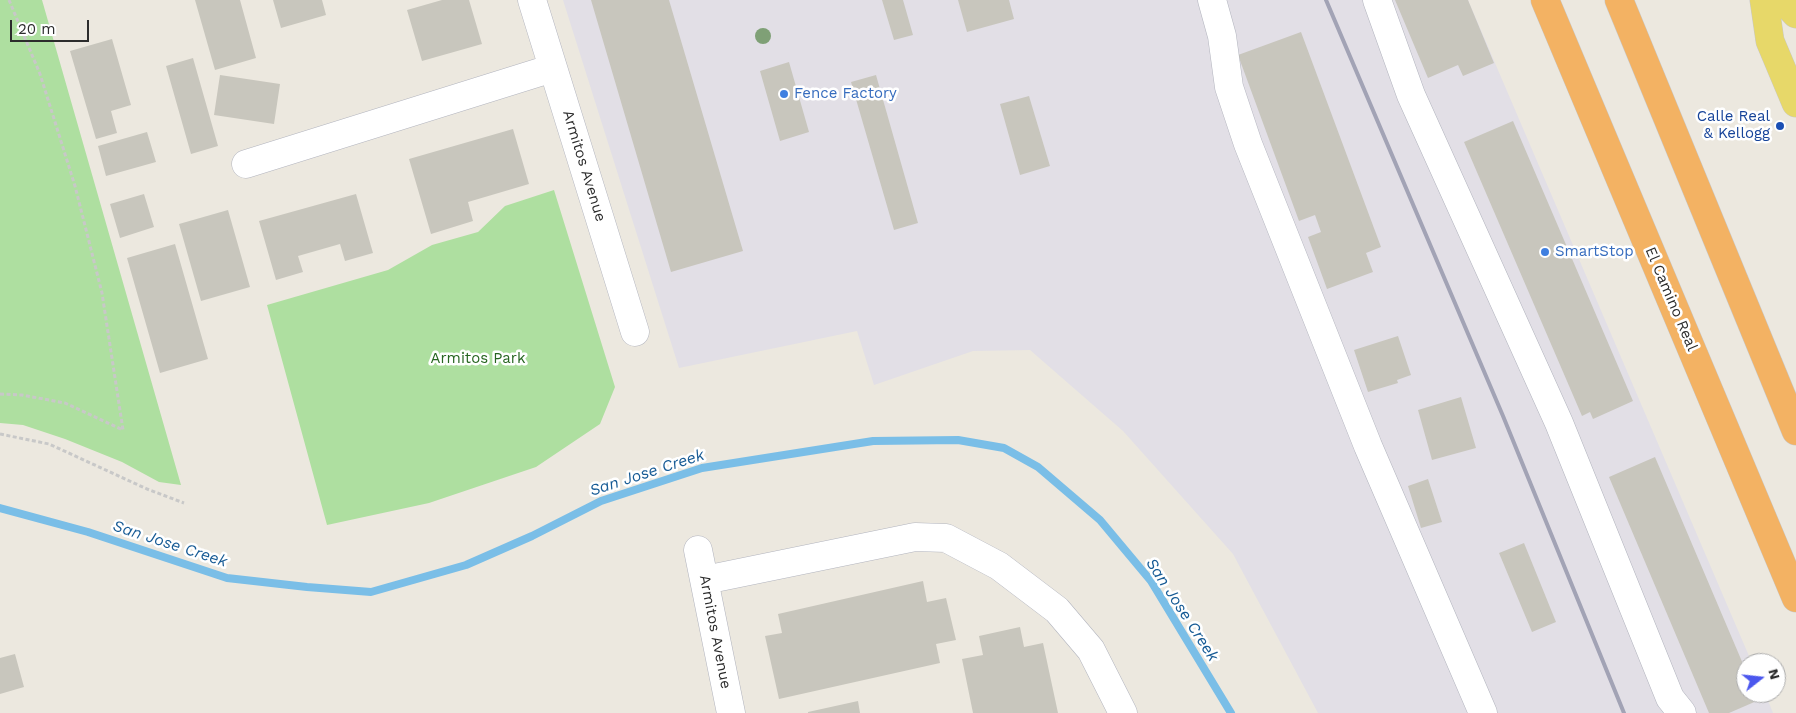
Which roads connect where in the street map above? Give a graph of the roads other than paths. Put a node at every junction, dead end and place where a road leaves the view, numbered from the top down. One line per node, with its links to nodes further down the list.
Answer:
1 (532, 0): 9 (street, Armitos Avenue)
2 (1212, 0): 19 (street)
3 (1377, 0): 20 (street)
4 (1545, 0): 16 (highway, El Camino Real)
5 (1619, 0): 13 (highway)
6 (1764, 0): 10 (main road)
7 (1783, 0): 8 (main road)
8 (1796, 14)
9 (553, 68): 11 (street); 12 (street, Armitos Avenue)
10 (1796, 103)
11 (246, 164)
12 (635, 332)
13 (1796, 431)
14 (698, 550): 15 (street, Armitos Avenue)
15 (704, 580): 17 (street, Armitos Avenue); 18 (street)
16 (1796, 598)
17 (731, 713)
18 (1123, 713)
19 (1483, 713)
20 (1682, 713)

